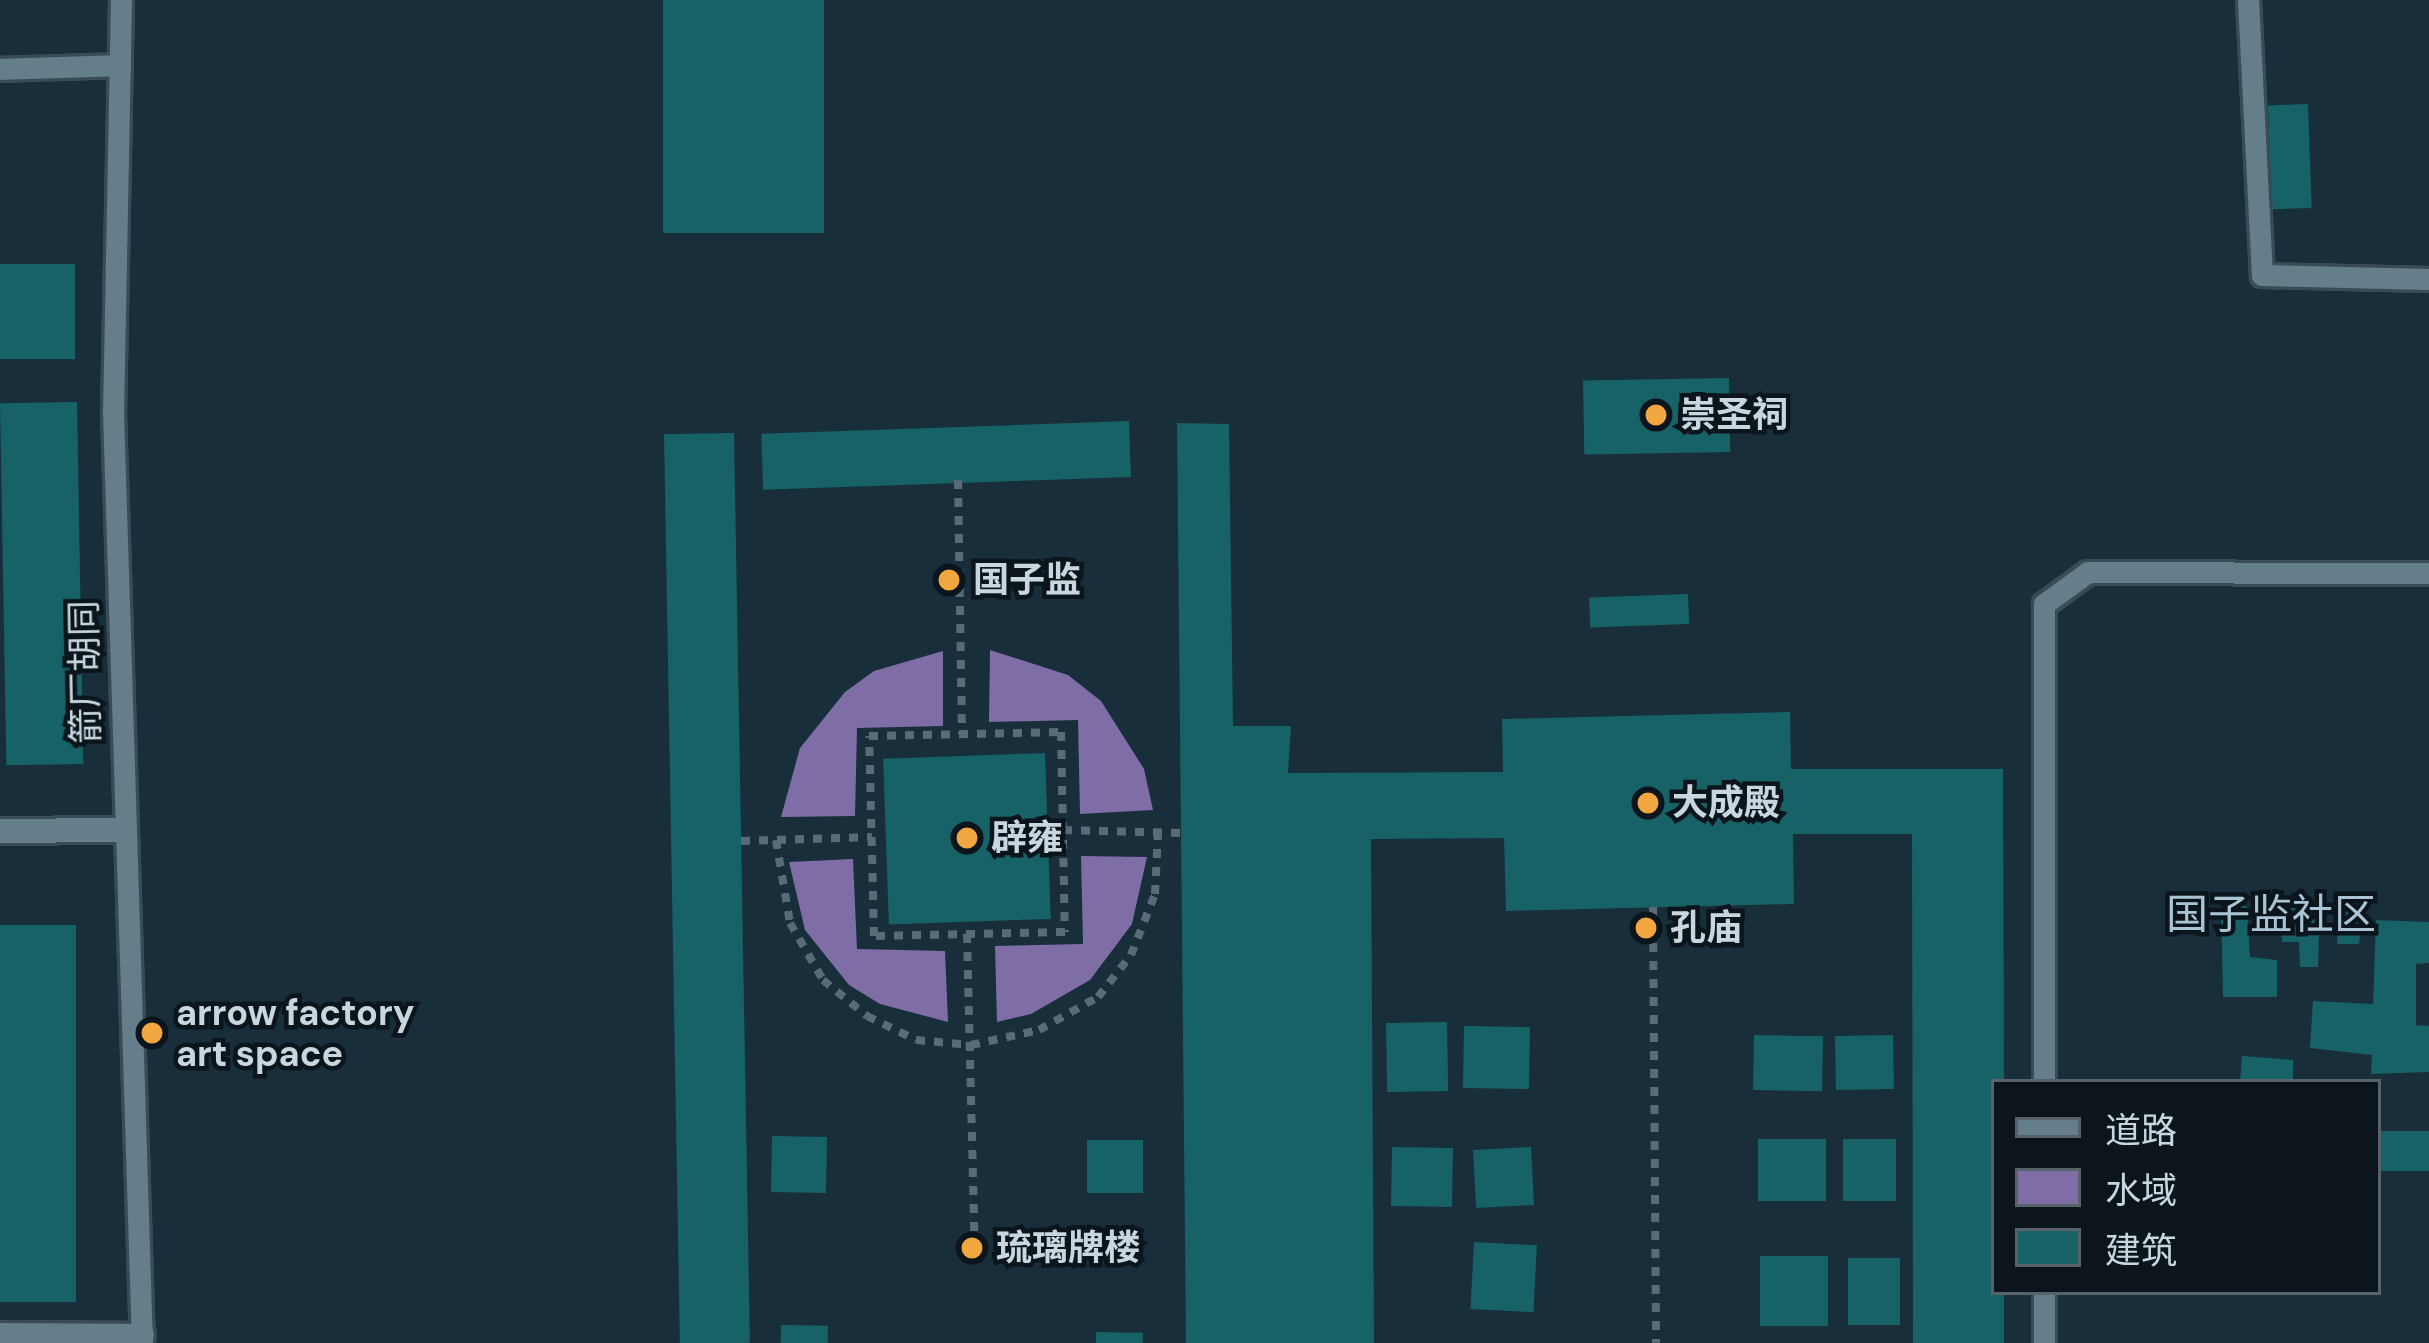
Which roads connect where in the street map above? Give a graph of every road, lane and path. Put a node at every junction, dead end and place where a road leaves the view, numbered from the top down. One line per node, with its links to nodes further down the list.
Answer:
1 (122, 0): 3 (lane, 箭厂胡同)
2 (2248, 0): 5 (lane)
3 (120, 65): 4 (lane); 9 (lane, 箭厂胡同)
4 (0, 69)
5 (2429, 279)
6 (958, 480): 8 (path)
7 (2429, 573): 20 (lane)
8 (962, 734): 10 (path); 14 (path)
9 (121, 830): 11 (street); 24 (lane, 箭厂胡同)
10 (1063, 830): 12 (path); 18 (path)
11 (0, 831)
12 (1158, 833): 13 (path); 19 (path)
13 (1181, 833)
14 (872, 837): 15 (path); 18 (path)
15 (776, 840): 16 (path); 19 (path)
16 (741, 841)
17 (1653, 907): 25 (path)
18 (968, 934): 19 (path)
19 (971, 1045): 21 (path)
20 (2044, 1079)
21 (975, 1251)
22 (2044, 1295): 26 (lane)
23 (0, 1333): 24 (lane)
24 (143, 1338)
25 (1656, 1343)
26 (2044, 1343)

